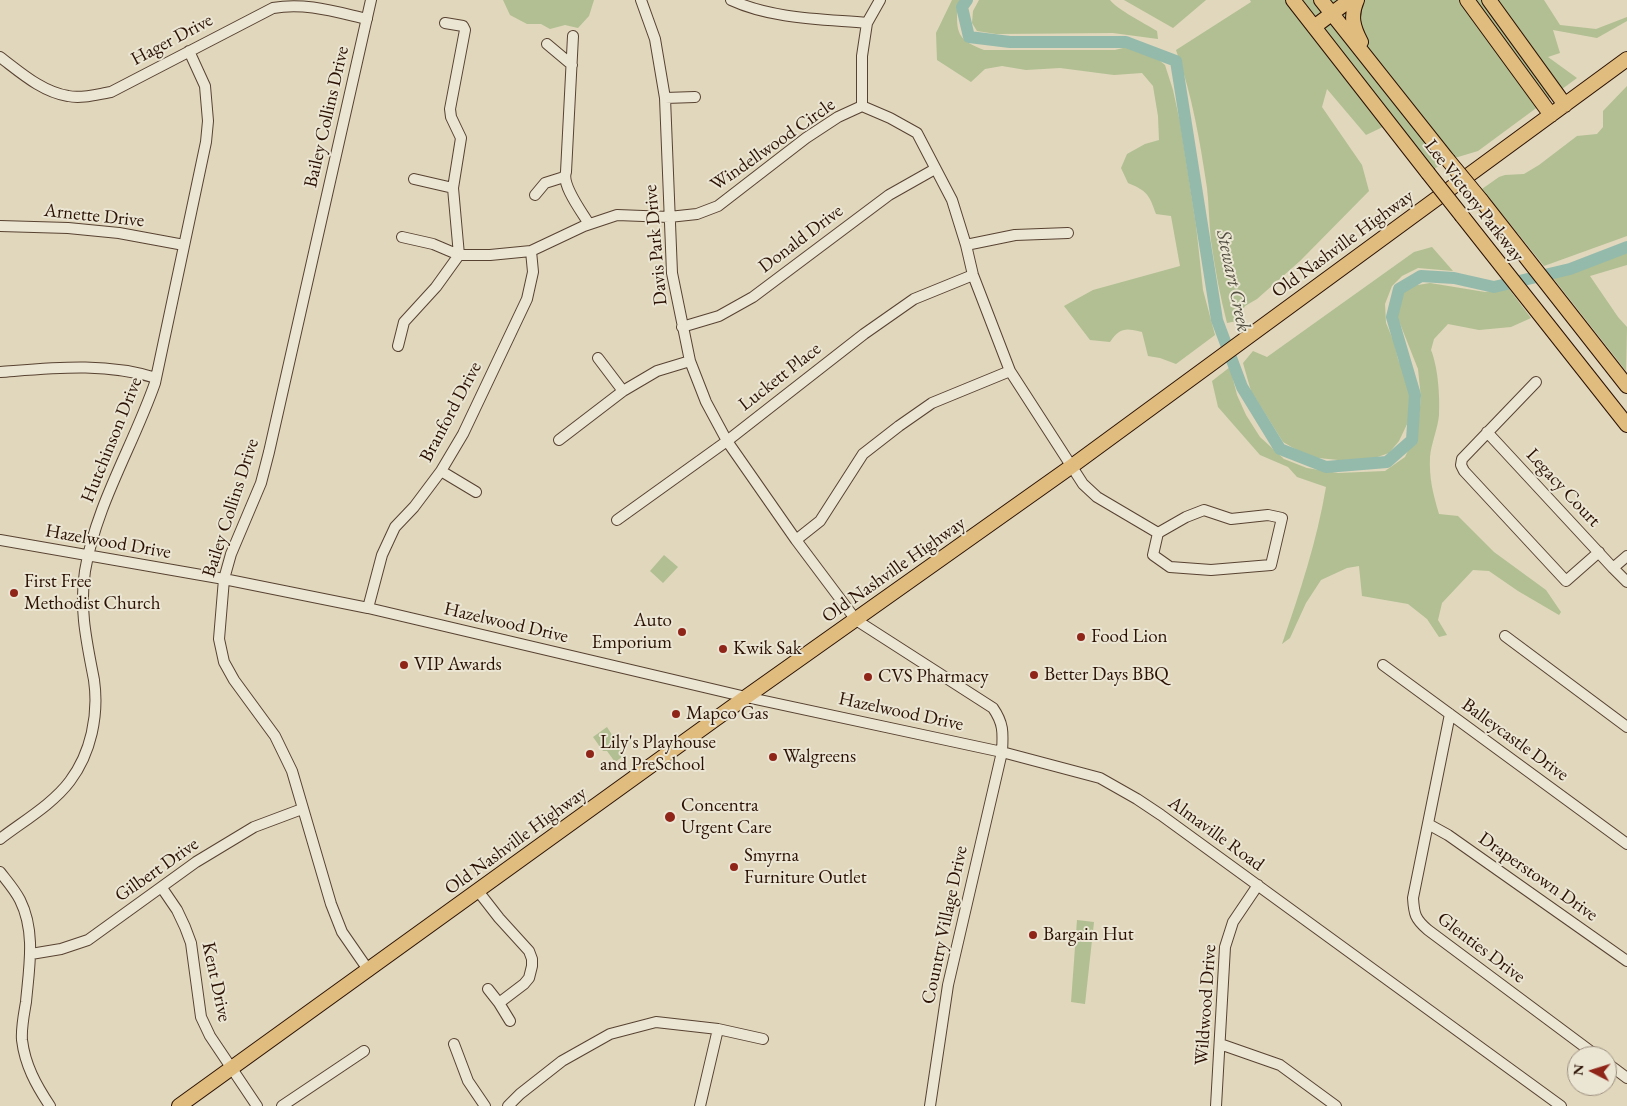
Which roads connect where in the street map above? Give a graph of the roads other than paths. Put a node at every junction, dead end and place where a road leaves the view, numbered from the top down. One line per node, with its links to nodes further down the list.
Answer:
1 (372, 0): 11 (street, Bailey Collins Drive)
2 (641, 0): 22 (street, Davis Park Drive)
3 (731, 0): 14 (street)
4 (880, 0): 14 (street)
5 (1293, 0): 13 (main road, Lee Victory Parkway)
6 (1350, 0): 10 (main road)
7 (1357, 0): 25 (main road)
8 (1467, 0): 26 (main road)
9 (1489, 0): 23 (main road)
10 (1326, 4): 13 (main road); 25 (main road, Lee Victory Parkway)
11 (367, 19): 17 (street, Hager Drive); 67 (street, Bailey Collins Drive)
12 (445, 22): 30 (street)
13 (1310, 22): 52 (main road, Lee Victory Parkway, bridge)
14 (867, 23): 24 (street)
15 (573, 36): 20 (street)
16 (547, 44): 20 (street)
17 (189, 51): 18 (street, Hager Drive); 37 (street, Hutchinson Drive)
18 (0, 56)
19 (1627, 59): 23 (main road, Old Nashville Highway)
20 (572, 65): 28 (street)
21 (695, 97): 22 (street)
22 (665, 98): 32 (street, Davis Park Drive)
23 (1565, 105): 26 (main road, Old Nashville Highway)
24 (862, 106): 27 (street, Windellwood Circle); 32 (street, Windellwood Circle)
25 (1408, 110): 50 (main road, Lee Victory Parkway, bridge)
26 (1551, 115): 56 (main road, Old Nashville Highway)
27 (935, 169): 38 (street, Windellwood Circle); 42 (street, Donald Drive)
28 (564, 177): 31 (street); 33 (street)
29 (414, 179): 30 (street)
30 (453, 188): 40 (street)
31 (535, 195)
32 (669, 217): 33 (street, Windellwood Circle); 42 (street, Davis Park Drive)
33 (589, 224): 39 (street, Windellwood Circle)
34 (0, 226): 37 (street, Arnette Drive)
35 (1068, 233): 38 (street)
36 (402, 237): 40 (street)
37 (184, 245): 48 (street, Hutchinson Drive)
38 (966, 245): 41 (street, Windellwood Circle)
39 (531, 251): 40 (street, Windellwood Circle); 57 (street, Branford Drive)
40 (459, 255): 43 (street)
41 (973, 275): 46 (street, Windellwood Circle); 55 (street, Luckett Place)
42 (682, 327): 45 (street, Davis Park Drive)
43 (398, 346)
44 (598, 358): 51 (street)
45 (690, 361): 51 (street); 55 (street, Davis Park Drive)
46 (1010, 371): 56 (street, Windellwood Circle); 62 (street)
47 (0, 372): 48 (street)
48 (156, 378): 64 (street, Hutchinson Drive)
49 (1536, 382): 53 (street)
50 (1627, 386)
51 (623, 391): 54 (street)
52 (1627, 425)
53 (1487, 432): 63 (street, Legacy Court); 63 (street)
54 (559, 440)
55 (727, 441): 59 (street, Luckett Place); 62 (street, Davis Park Drive)
56 (1072, 466): 60 (street, Windellwood Circle); 70 (main road, Old Nashville Highway)
57 (441, 471): 58 (street); 69 (street, Branford Drive)
58 (476, 492)
59 (617, 520)
60 (1158, 533): 60 (street)
61 (0, 540): 64 (street, Hazelwood Drive)
62 (796, 540): 70 (street, Davis Park Drive)
63 (1599, 552): 66 (street, Legacy Court)
64 (88, 556): 67 (street, Hazelwood Drive); 79 (street, Hutchinson Drive)
65 (1627, 556): 66 (street)
66 (1613, 568): 68 (street, Legacy Court)
67 (224, 579): 69 (street, Hazelwood Drive); 77 (street, Bailey Collins Drive)
68 (1627, 582)
69 (368, 608): 73 (street, Hazelwood Drive)
70 (856, 620): 73 (main road, Old Nashville Highway); 76 (street)
71 (1505, 636): 75 (street)
72 (1383, 665): 74 (street, Balleycastle Drive)
73 (746, 697): 76 (street, Hazelwood Drive); 84 (main road, Old Nashville Highway)
74 (1450, 714): 78 (street, Glenties Drive); 80 (street, Balleycastle Drive)
75 (1627, 727)
76 (1002, 752): 82 (street, Almaville Road); 105 (street, Country Village Drive)
77 (302, 809): 83 (street, Gilbert Drive); 87 (street, Bailey Collins Drive)
78 (1428, 824): 86 (street, Draperstown Drive); 95 (street, Glenties Drive)
79 (0, 839)
80 (1627, 844)
81 (0, 872): 85 (street)
82 (1258, 885): 94 (street, Wildwood Drive); 108 (street, Almaville Road)
83 (162, 888): 85 (street, Gilbert Drive); 97 (street, Kent Drive)
84 (478, 891): 87 (main road, Old Nashville Highway); 89 (street)
85 (31, 954): 98 (street)
86 (1627, 961)
87 (369, 971): 97 (main road, Old Nashville Highway)
88 (488, 989): 89 (street)
89 (499, 1003): 90 (street)
90 (510, 1021)
91 (718, 1029): 92 (street); 103 (street); 104 (street)
92 (763, 1039)
93 (454, 1044): 102 (street)
94 (1220, 1044): 106 (street, Wildwood Drive); 107 (street)
95 (1584, 1046)
96 (364, 1051): 101 (street)
97 (233, 1068): 99 (main road, Old Nashville Highway); 100 (street, Kent Drive)
98 (50, 1106)
99 (179, 1106)
100 (257, 1106)
101 (282, 1106)
102 (485, 1106)
103 (508, 1106)
104 (700, 1106)
105 (930, 1106)
106 (1216, 1106)
107 (1336, 1106)
108 (1561, 1106)

